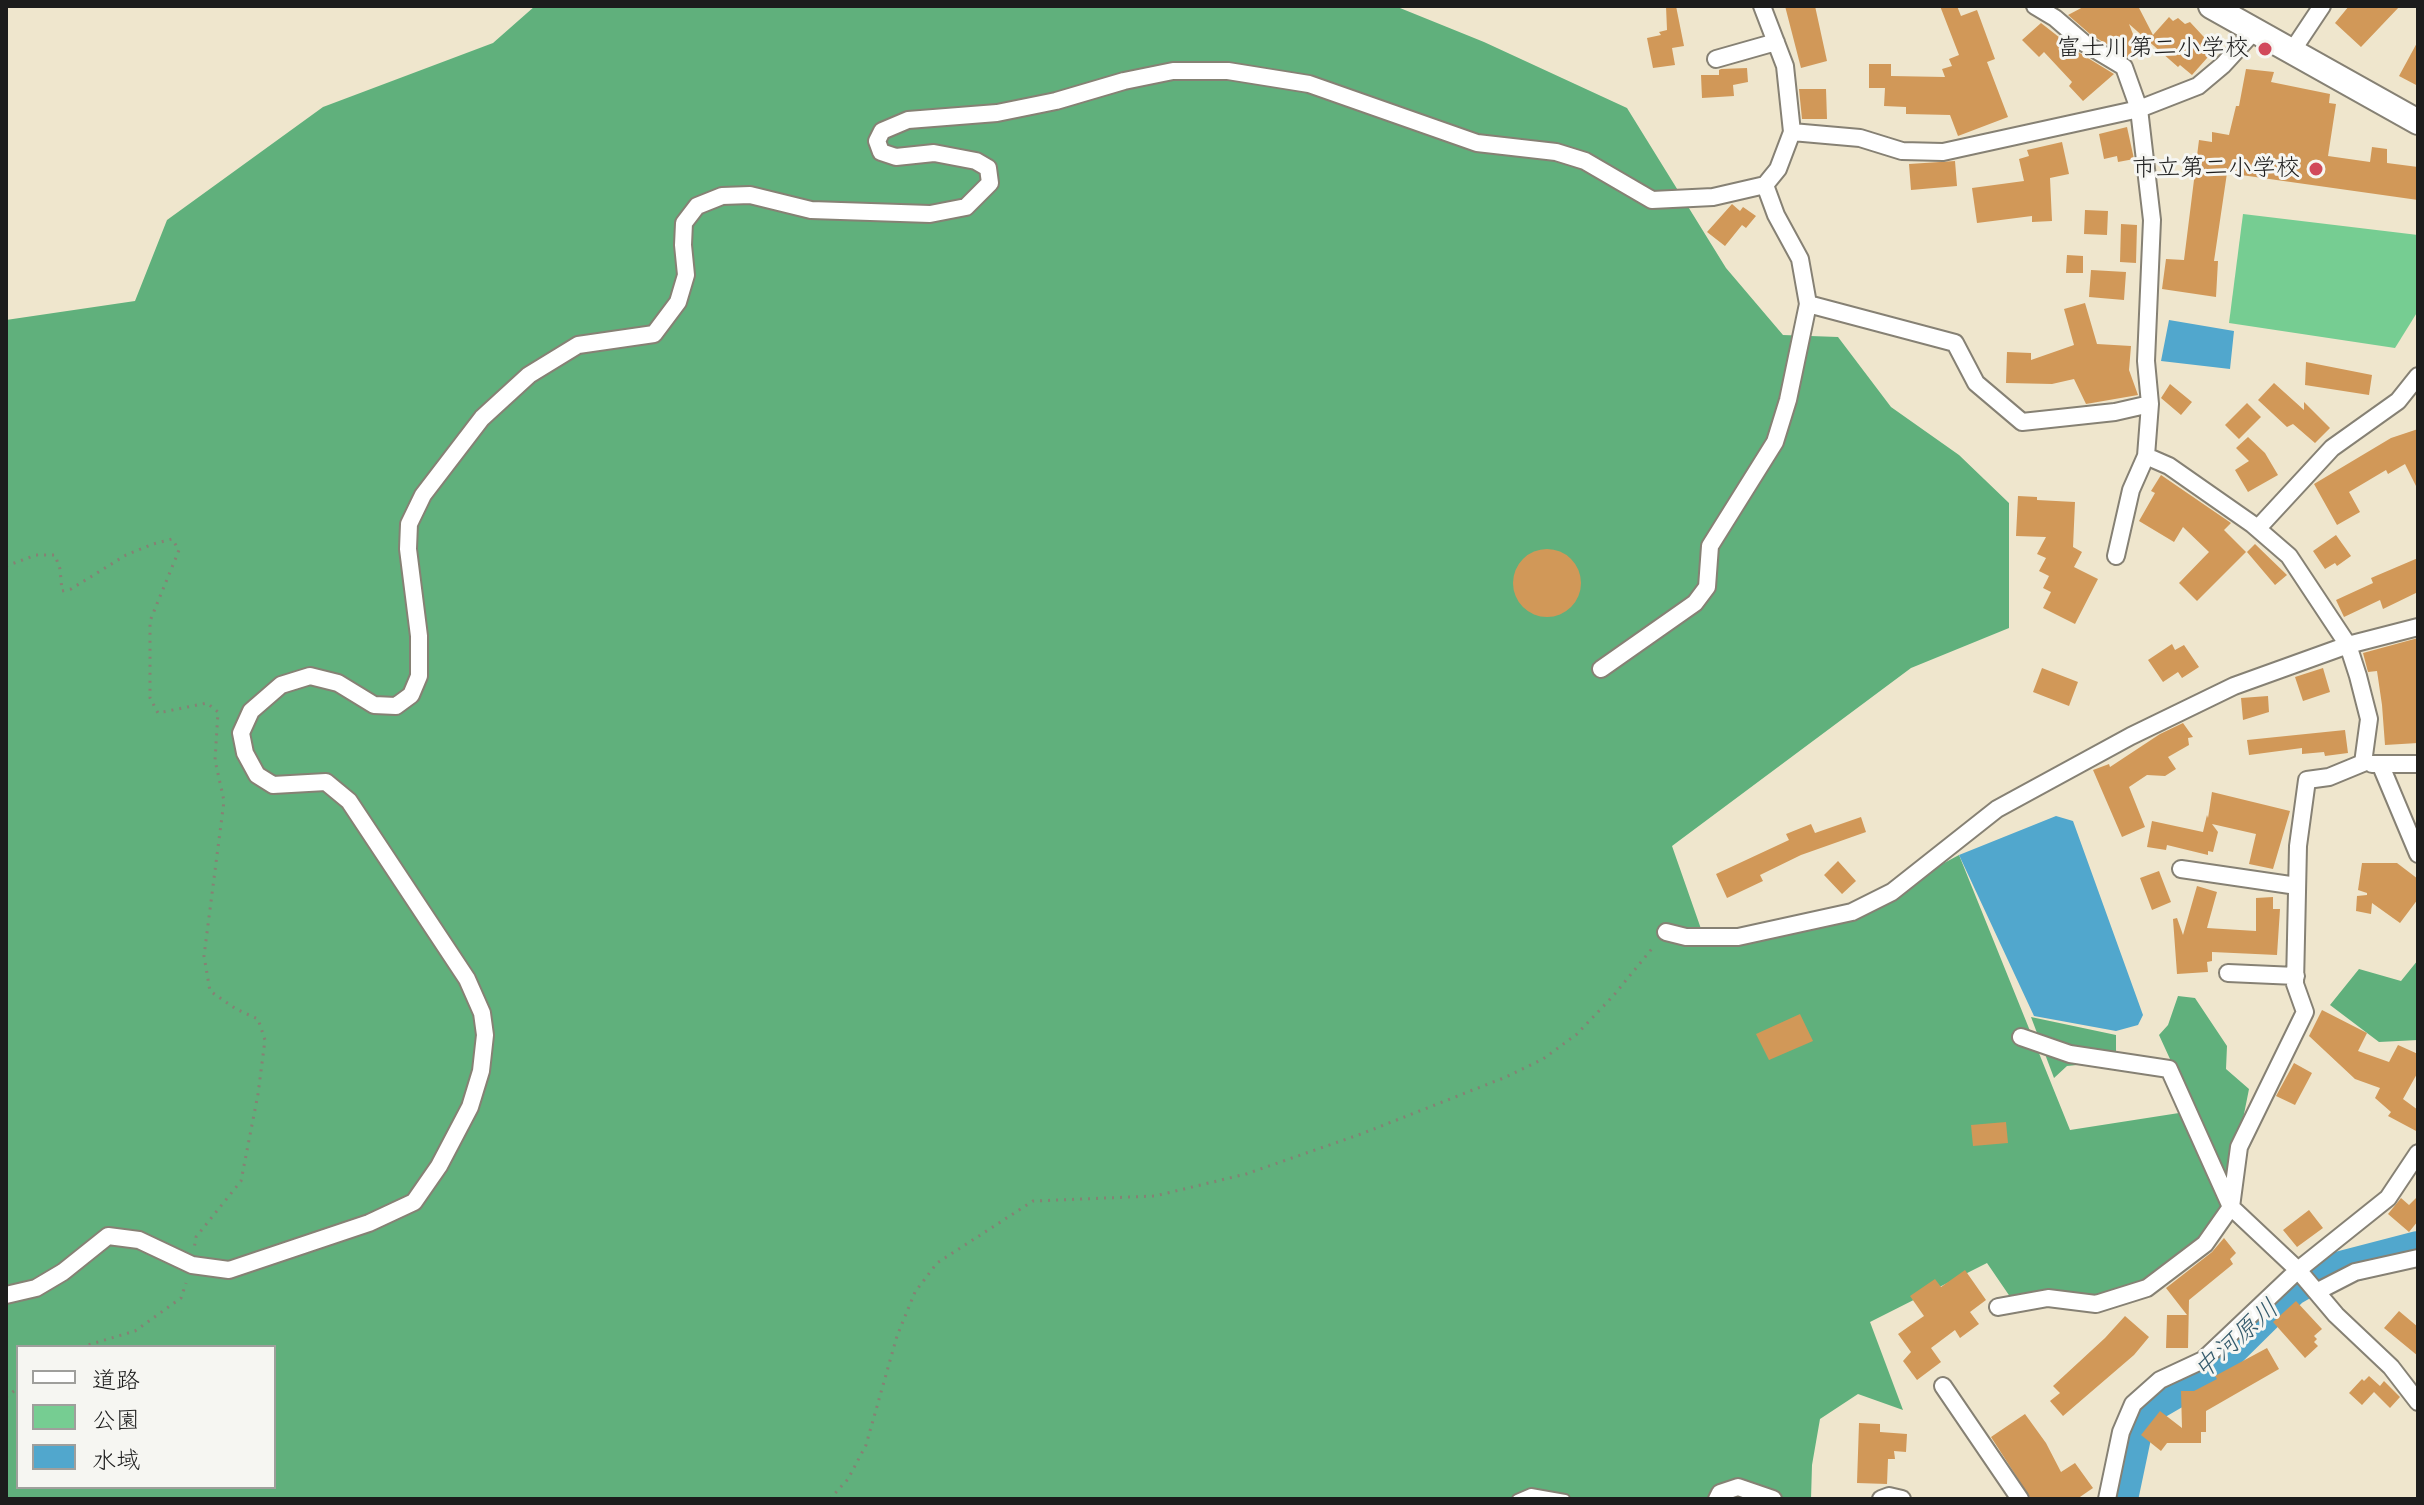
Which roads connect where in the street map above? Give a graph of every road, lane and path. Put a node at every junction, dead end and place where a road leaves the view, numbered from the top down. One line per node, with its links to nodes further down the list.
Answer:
1 (1762, 6): 6 (street)
2 (2035, 6): 9 (street)
3 (2211, 6): 5 (street)
4 (2322, 6): 7 (street)
5 (2255, 30): 7 (street); 9 (street)
6 (1776, 42): 8 (street); 11 (street)
7 (2292, 51): 10 (street)
8 (1716, 59)
9 (2139, 109): 11 (street); 15 (street)
10 (2418, 122)
11 (1792, 132): 12 (street)
12 (1765, 185): 13 (street); 36 (street)
13 (1808, 304): 15 (street); 22 (street)
14 (2418, 376): 17 (street)
15 (2150, 404): 16 (street)
16 (2146, 456): 17 (street); 18 (street)
17 (2258, 528): 21 (street)
18 (2116, 556)
19 (6, 566): 36 (path)
20 (2418, 627): 21 (street)
21 (2348, 645): 23 (street); 29 (street)
22 (1601, 669)
23 (2363, 763): 25 (street); 28 (street)
24 (2418, 764): 25 (street)
25 (2381, 766): 26 (street)
26 (2418, 854)
27 (2181, 869): 28 (street)
28 (2297, 886): 31 (street)
29 (1666, 932): 44 (path)
30 (2228, 973): 31 (street)
31 (2296, 976): 34 (street)
32 (2021, 1037): 34 (street)
33 (2418, 1153): 37 (street)
34 (2231, 1207): 37 (street); 40 (street)
35 (2418, 1258): 38 (street)
36 (192, 1265): 39 (street); 41 (path)
37 (2298, 1270): 38 (street); 52 (street)
38 (2318, 1291): 43 (street)
39 (6, 1295)
40 (1998, 1307)
41 (88, 1345)
42 (1943, 1386): 51 (street)
43 (2418, 1402)
44 (830, 1499)
45 (1517, 1499): 46 (lane)
46 (1565, 1499)
47 (1717, 1499): 48 (street)
48 (1773, 1499)
49 (1881, 1499): 50 (street)
50 (1902, 1499)
51 (2020, 1499)
52 (2107, 1499)

